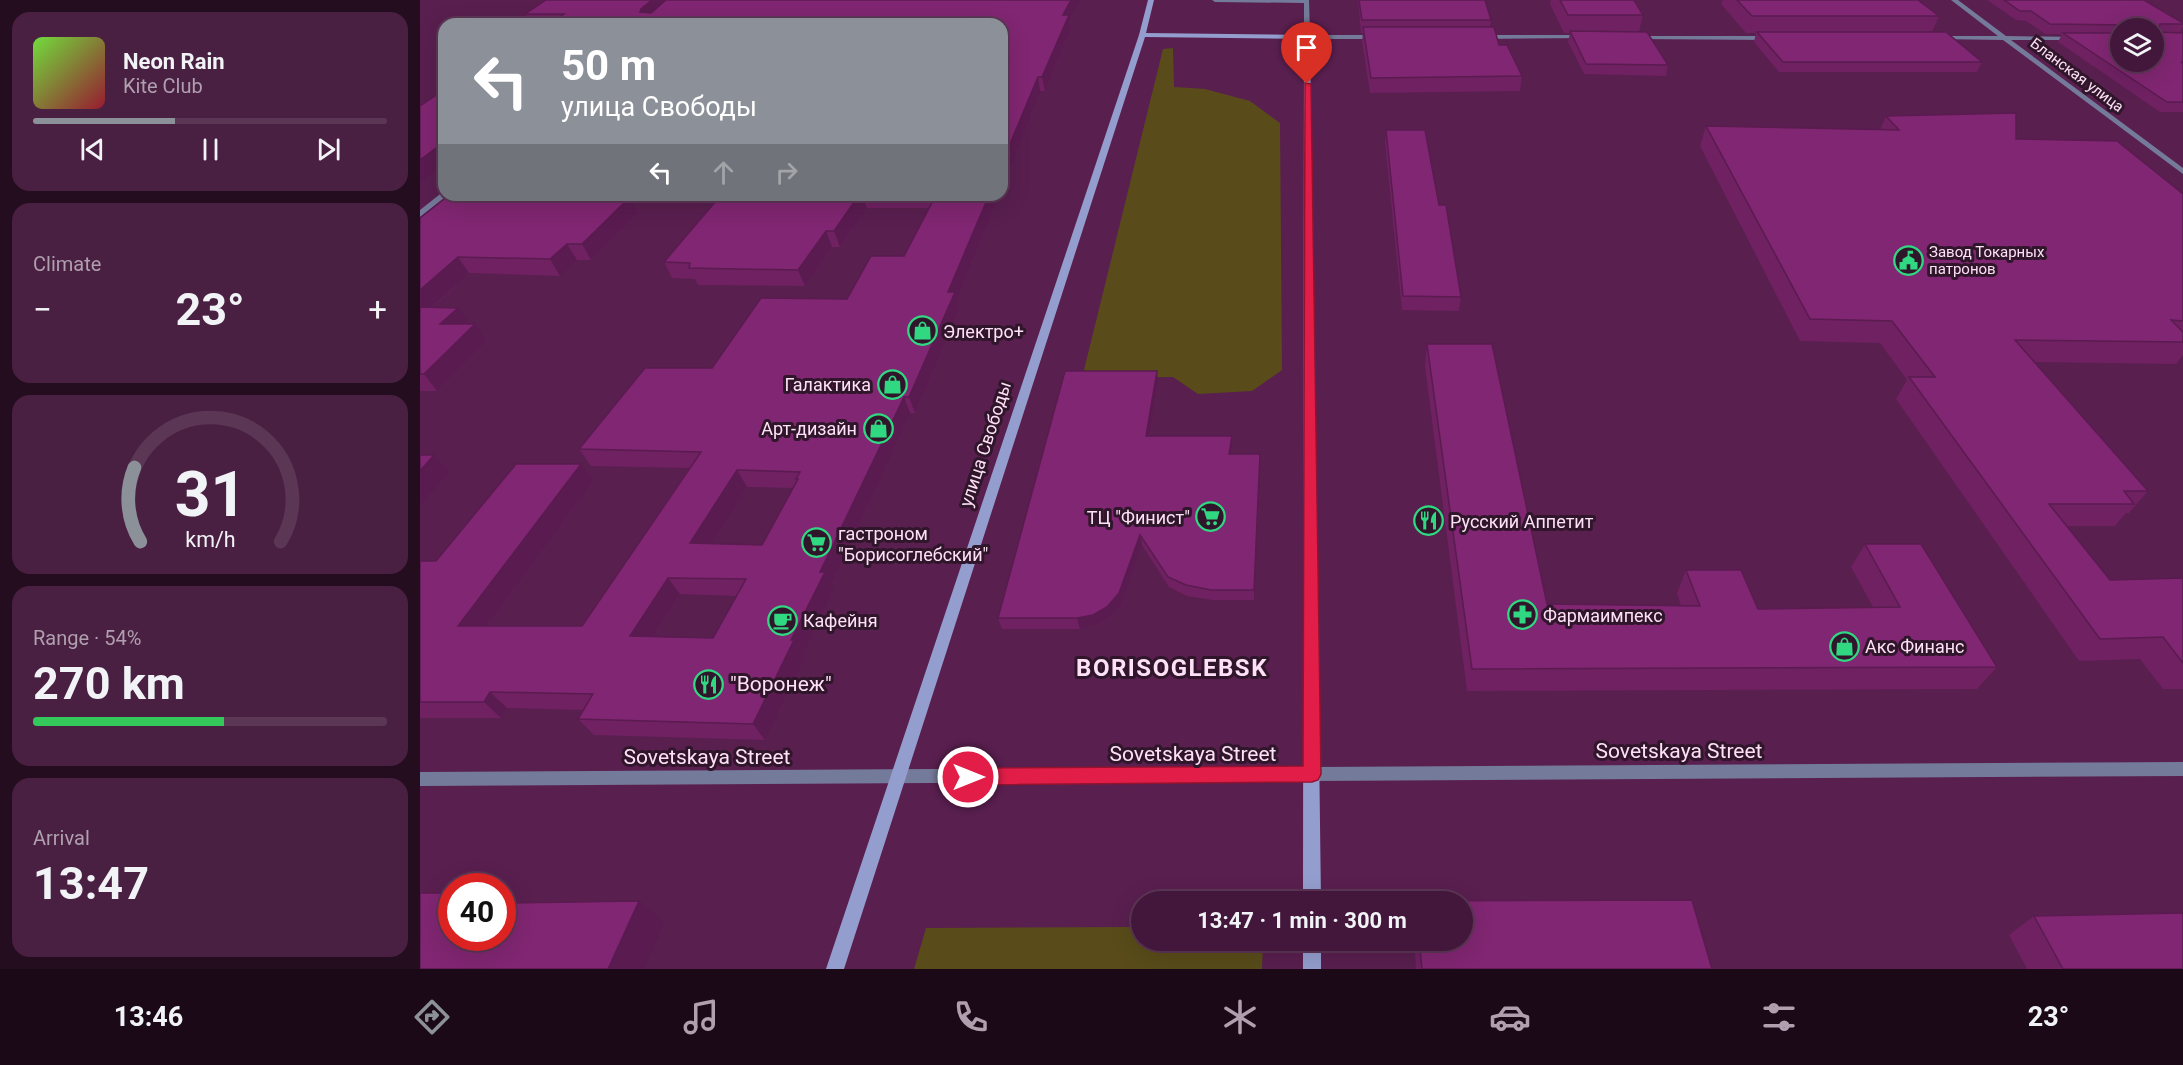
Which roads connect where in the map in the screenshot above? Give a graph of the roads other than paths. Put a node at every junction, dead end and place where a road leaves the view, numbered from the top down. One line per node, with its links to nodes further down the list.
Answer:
1 (1151, 0): 4 (main road, улица Свободы)
2 (1215, 0): 5 (street)
3 (1954, 0): 12 (street, Бланская улица)
4 (1142, 35): 5 (main road); 19 (main road, улица Свободы)
5 (1307, 37): 6 (street); 18 (main road)
6 (1383, 37)
7 (1467, 37): 8 (street)
8 (1598, 37)
9 (1622, 37): 10 (street)
10 (1778, 38)
11 (1933, 38): 12 (street)
12 (2005, 38): 13 (street); 14 (street, Бланская улица)
13 (2086, 38)
14 (2183, 172)
15 (438, 199): 16 (street)
16 (420, 214)
17 (2183, 769): 18 (street, Sovetskaya Street)
18 (1312, 774): 19 (street, Sovetskaya Street); 21 (main road)
19 (899, 777): 20 (street, Sovetskaya Street); 23 (main road, улица Свободы)
20 (420, 779)
21 (1312, 891)
22 (1312, 951): 24 (main road)
23 (835, 969)
24 (1312, 969)

